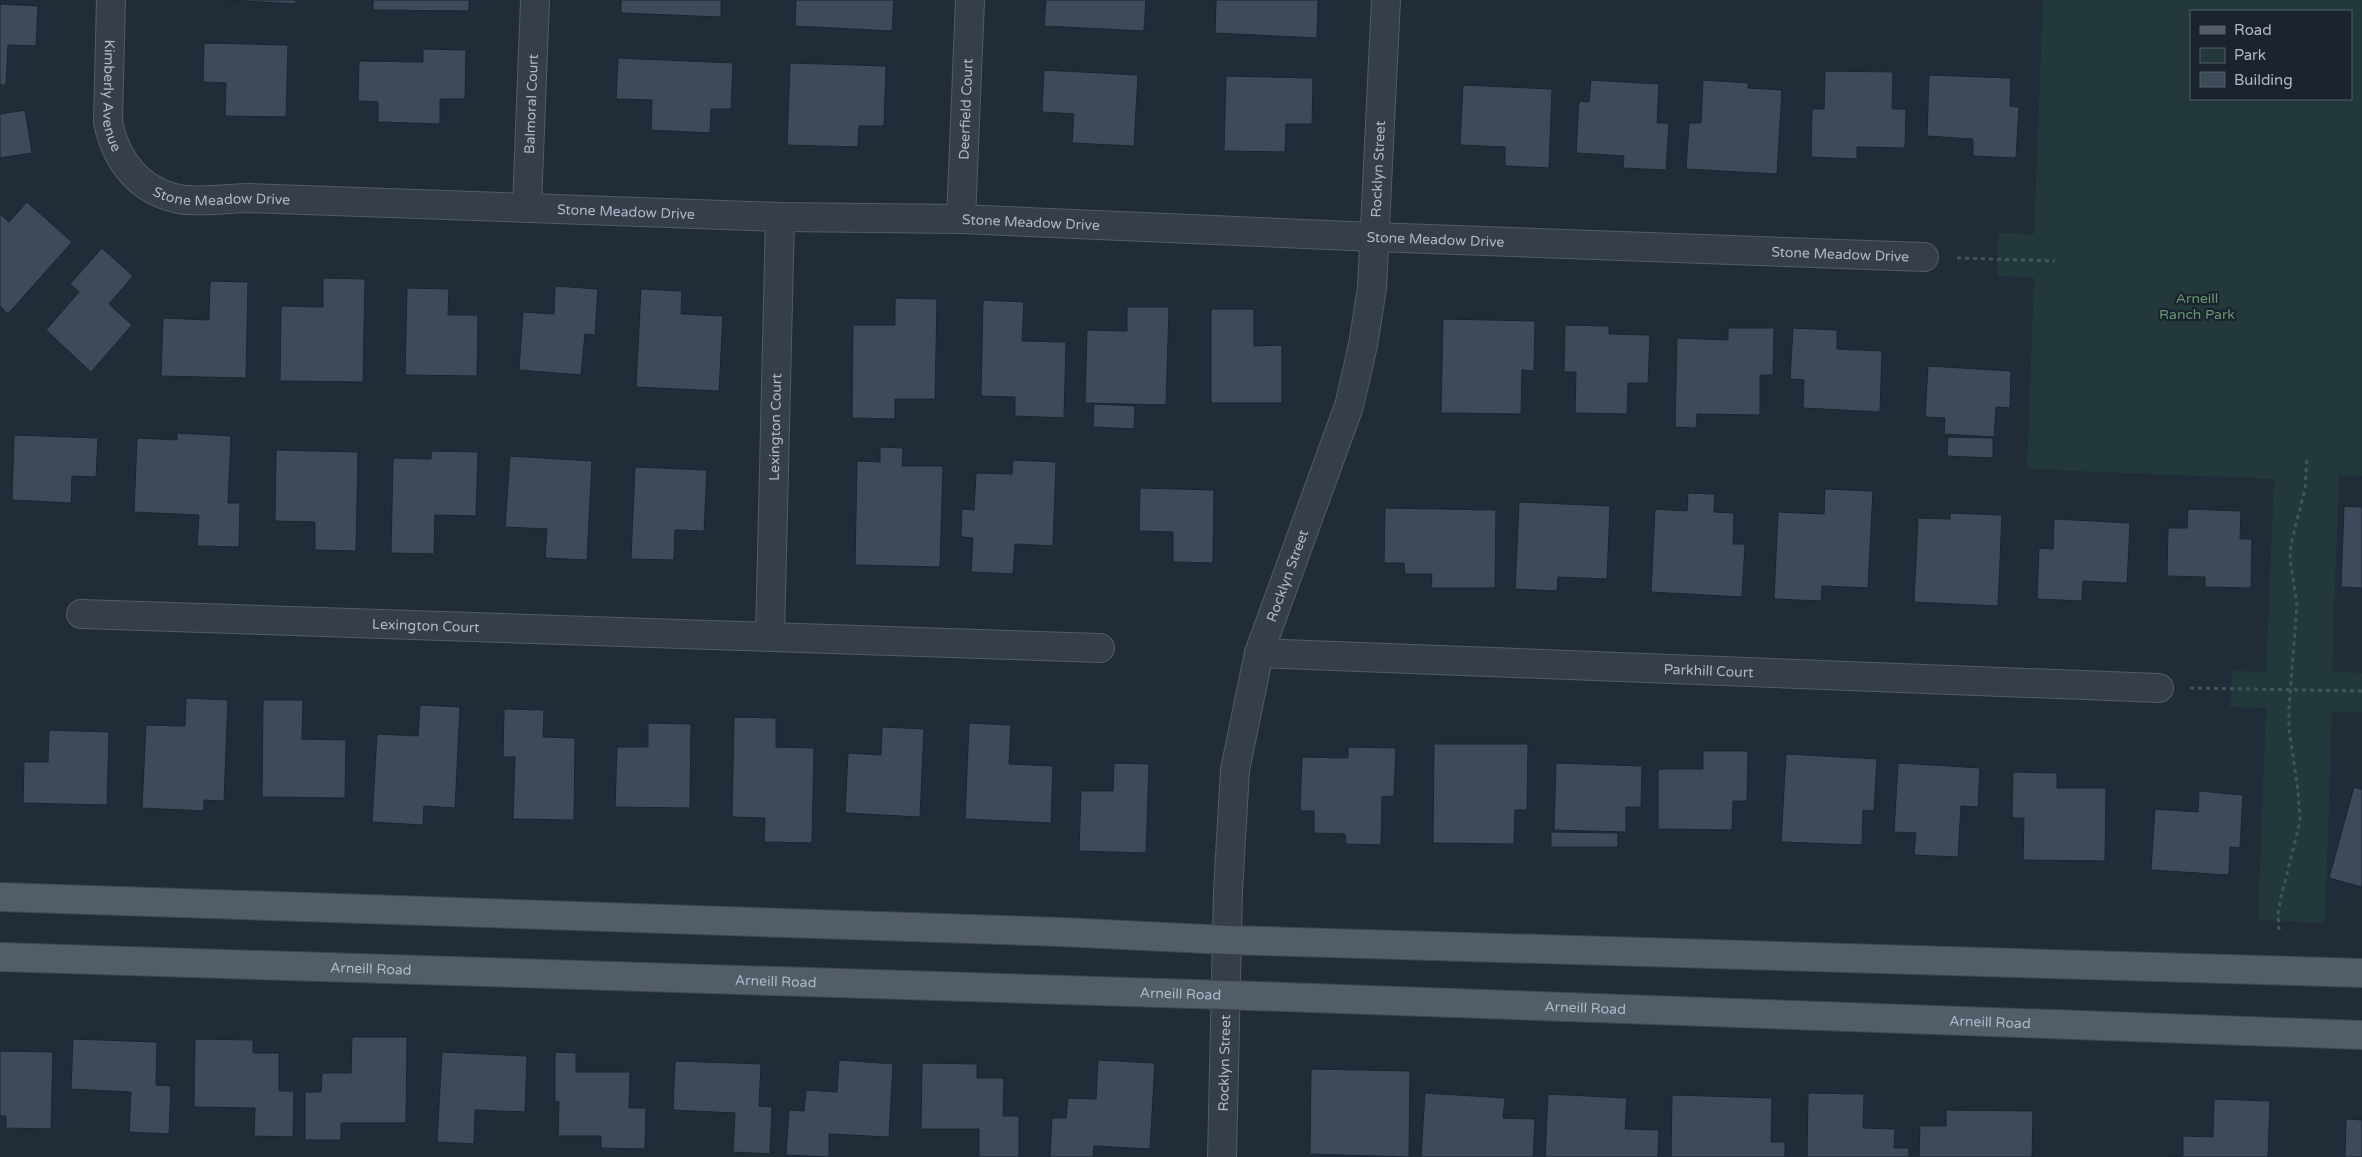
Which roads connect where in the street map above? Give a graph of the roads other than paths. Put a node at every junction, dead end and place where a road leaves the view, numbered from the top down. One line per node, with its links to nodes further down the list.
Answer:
1 (111, 0): 5 (street, Kimberly Avenue)
2 (535, 0): 6 (street, Balmoral Court)
3 (970, 0): 8 (street, Deerfield Court)
4 (1386, 0): 9 (street, Rocklyn Street)
5 (141, 183): 6 (street, Stone Meadow Drive)
6 (528, 206): 7 (street, Stone Meadow Drive)
7 (780, 217): 8 (street, Stone Meadow Drive); 12 (street, Lexington Court)
8 (962, 219): 9 (street, Stone Meadow Drive)
9 (1374, 238): 10 (street, Stone Meadow Drive); 14 (street, Rocklyn Street)
10 (1924, 257)
11 (81, 614): 12 (street, Lexington Court)
12 (770, 637): 13 (street, Lexington Court)
13 (1100, 648)
14 (1259, 653): 15 (street, Parkhill Court); 17 (street, Rocklyn Street)
15 (2159, 688)
16 (0, 897): 17 (main road)
17 (1228, 940): 19 (main road); 20 (street, Rocklyn Street)
18 (0, 957): 20 (main road, Arneill Road)
19 (2362, 973)
20 (1226, 994): 21 (main road, Arneill Road); 22 (street, Rocklyn Street)
21 (2362, 1035)
22 (1222, 1157)

